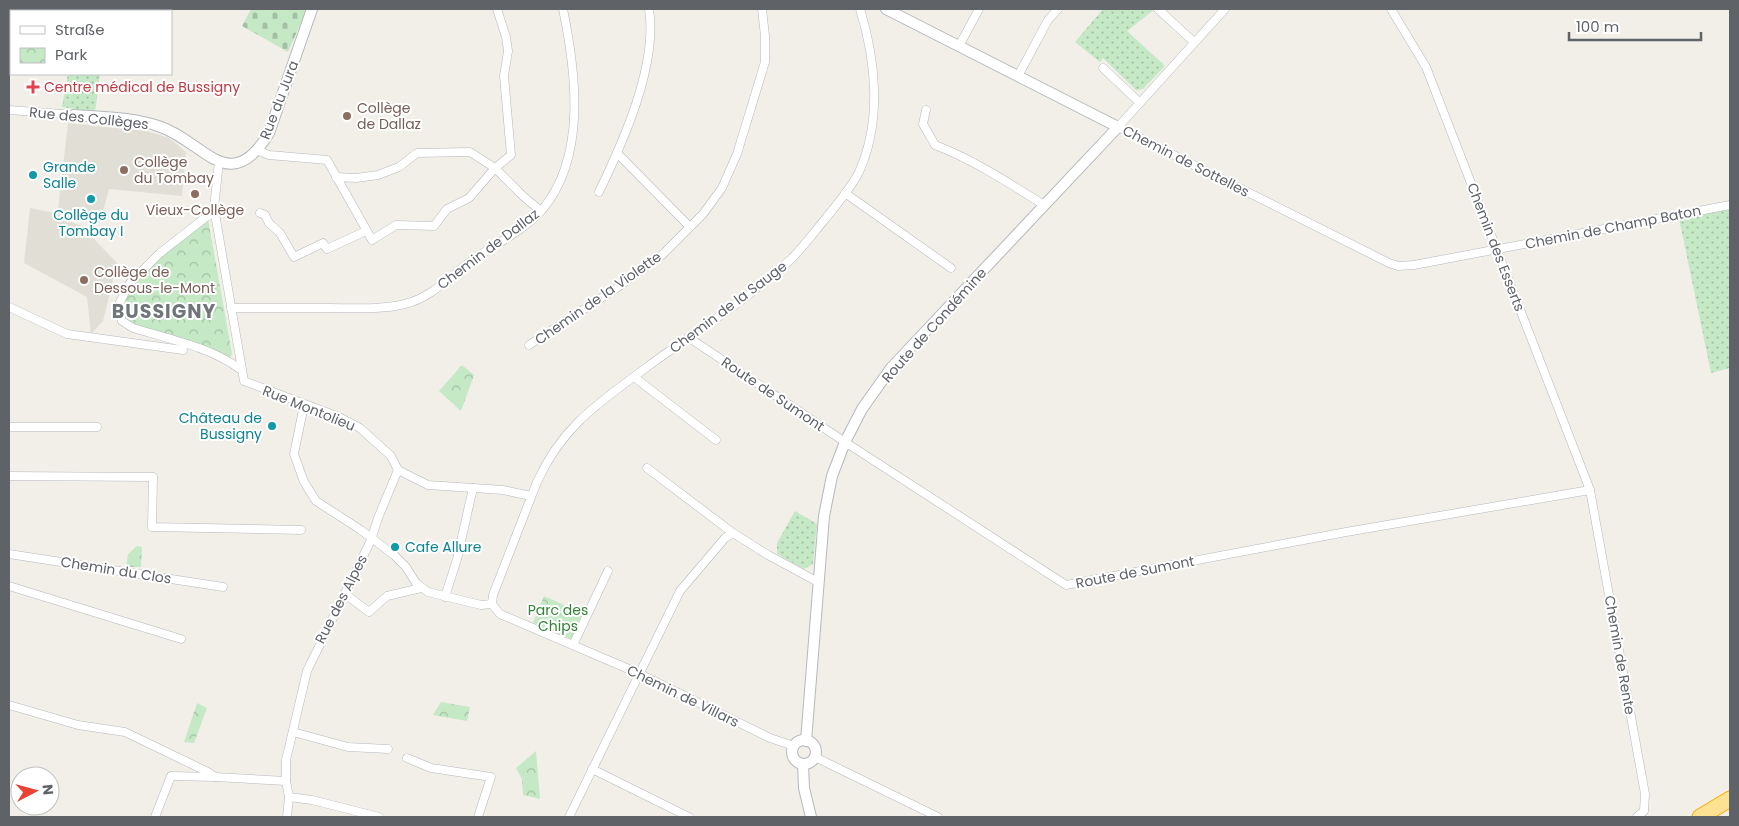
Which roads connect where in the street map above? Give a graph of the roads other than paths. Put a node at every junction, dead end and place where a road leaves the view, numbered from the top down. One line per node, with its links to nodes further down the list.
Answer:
1 (312, 9): 23 (street, Rue du Jura)
2 (497, 9): 26 (street)
3 (563, 9): 32 (street, Chemin de Dallaz)
4 (649, 9): 24 (street)
5 (762, 9): 35 (street, Chemin de la Violette)
6 (860, 9): 29 (street, Chemin de la Sauge)
7 (886, 9): 13 (street, Chemin de Sottelles)
8 (979, 9): 15 (street)
9 (1058, 9): 17 (street)
10 (1158, 9): 14 (street)
11 (1225, 9): 14 (street)
12 (1391, 9): 37 (street, Chemin des Esserts)
13 (899, 12): 15 (street, Chemin de Sottelles)
14 (1194, 42): 18 (street)
15 (959, 46): 17 (street, Chemin de Sottelles)
16 (1103, 68): 18 (street)
17 (1018, 76): 22 (street, Chemin de Sottelles)
18 (1139, 102): 22 (street)
19 (9, 110): 21 (street, Rue des Collèges)
20 (926, 110): 30 (street)
21 (74, 115): 25 (street, Rue des Collèges)
22 (1118, 126): 30 (street, Route de Condémine); 37 (street, Chemin de Sottelles)
23 (259, 151): 25 (street, Rue du Jura); 27 (street)
24 (618, 154): 28 (street); 35 (street)
25 (219, 162): 33 (street)
26 (495, 168): 27 (street); 32 (street); 36 (street)
27 (336, 177): 36 (street)
28 (599, 192)
29 (845, 193): 38 (street); 41 (street, Chemin de la Sauge)
30 (1044, 205): 50 (street, Route de Condémine)
31 (1730, 205): 37 (street, Chemin de Champ Baton)
32 (541, 210): 40 (street, Chemin de Dallaz)
33 (215, 213): 40 (street); 44 (street)
34 (260, 213): 36 (street)
35 (690, 227): 42 (street, Chemin de la Violette)
36 (366, 231)
37 (1496, 249): 55 (street, Chemin des Esserts)
38 (951, 268)
39 (9, 307): 43 (street)
40 (231, 308): 44 (street)
41 (688, 337): 45 (street, Chemin de la Sauge); 50 (street, Route de Sumont)
42 (529, 345)
43 (183, 350)
44 (240, 369): 46 (street, Rue Montolieu)
45 (634, 377): 49 (street); 56 (street, Chemin de la Sauge)
46 (304, 404): 52 (street, Rue Montolieu); 59 (street)
47 (9, 427): 48 (street)
48 (97, 427)
49 (716, 440)
50 (845, 442): 55 (street, Route de Sumont); 62 (street, Route de Condémine)
51 (647, 468): 58 (street)
52 (398, 470): 54 (street); 59 (street, Rue des Alpes)
53 (9, 476): 57 (street)
54 (473, 488): 56 (street); 67 (street)
55 (1590, 490): 94 (street, Chemin de Rente)
56 (531, 496): 68 (street, Chemin de la Sauge)
57 (301, 530)
58 (733, 533): 62 (street); 71 (street)
59 (371, 540): 65 (street); 66 (street, Rue des Alpes)
60 (9, 554): 64 (street, Chemin du Clos)
61 (608, 571): 70 (street)
62 (818, 582): 74 (street, Route de Condémine)
63 (9, 586): 69 (street)
64 (224, 586)
65 (421, 588): 66 (street); 67 (street)
66 (345, 594): 73 (street, Rue des Alpes)
67 (445, 597): 68 (street)
68 (492, 604): 70 (street, Chemin de Villars)
69 (181, 639)
70 (573, 646): 71 (street, Chemin de Villars)
71 (638, 673): 75 (street, Chemin de Villars); 80 (street)
72 (9, 704): 81 (street)
73 (293, 732): 76 (street); 82 (street, Rue des Alpes)
74 (806, 741): 75 (street); 77 (street)
75 (794, 746): 79 (street)
76 (388, 749)
77 (815, 757): 79 (street); 93 (street)
78 (407, 758): 89 (street)
79 (802, 764): 92 (street)
80 (592, 769): 90 (street); 91 (street)
81 (215, 777): 82 (street); 86 (street)
82 (286, 781): 83 (street, Rue des Alpes)
83 (289, 798): 87 (street, Rue des Alpes); 88 (street)
84 (1730, 799): 95 (highway)
85 (1730, 810): 96 (highway)
86 (155, 817)
87 (287, 817)
88 (379, 817)
89 (478, 817)
90 (569, 817)
91 (689, 817)
92 (811, 817)
93 (938, 817)
94 (1637, 817)
95 (1700, 817)
96 (1714, 817)

